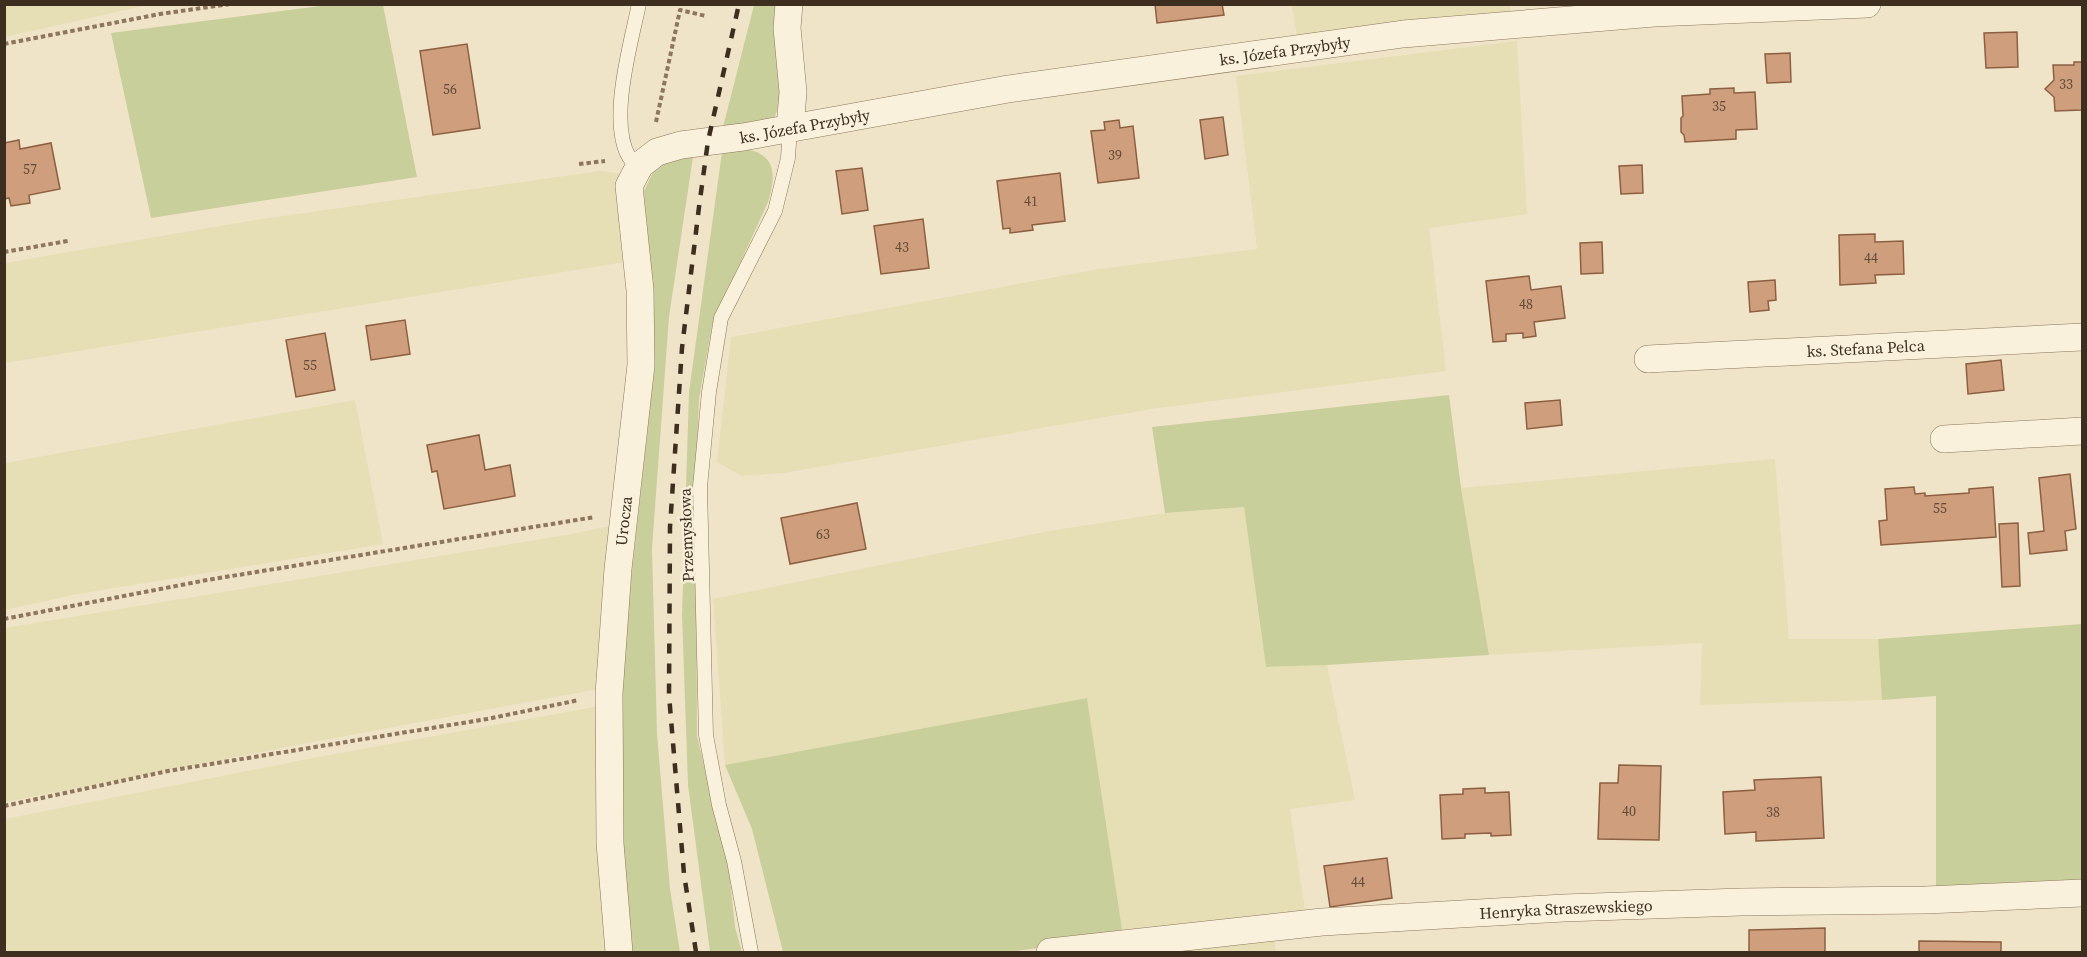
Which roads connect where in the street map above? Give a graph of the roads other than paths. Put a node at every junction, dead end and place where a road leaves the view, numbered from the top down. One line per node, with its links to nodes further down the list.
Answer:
1 (639, 4): 5 (lane)
2 (789, 4): 4 (street)
3 (1867, 4): 4 (street, ks. Józefa Przybyły)
4 (790, 128): 5 (street, ks. Józefa Przybyły); 12 (lane, Przemysłowa)
5 (649, 159): 11 (street, Urocza)
6 (2082, 337): 7 (street, ks. Stefana Pelca)
7 (1648, 359)
8 (2082, 431): 9 (street)
9 (1944, 439)
10 (2082, 893): 13 (street, Henryka Straszewskiego)
11 (620, 952)
12 (751, 952)
13 (1050, 952)

